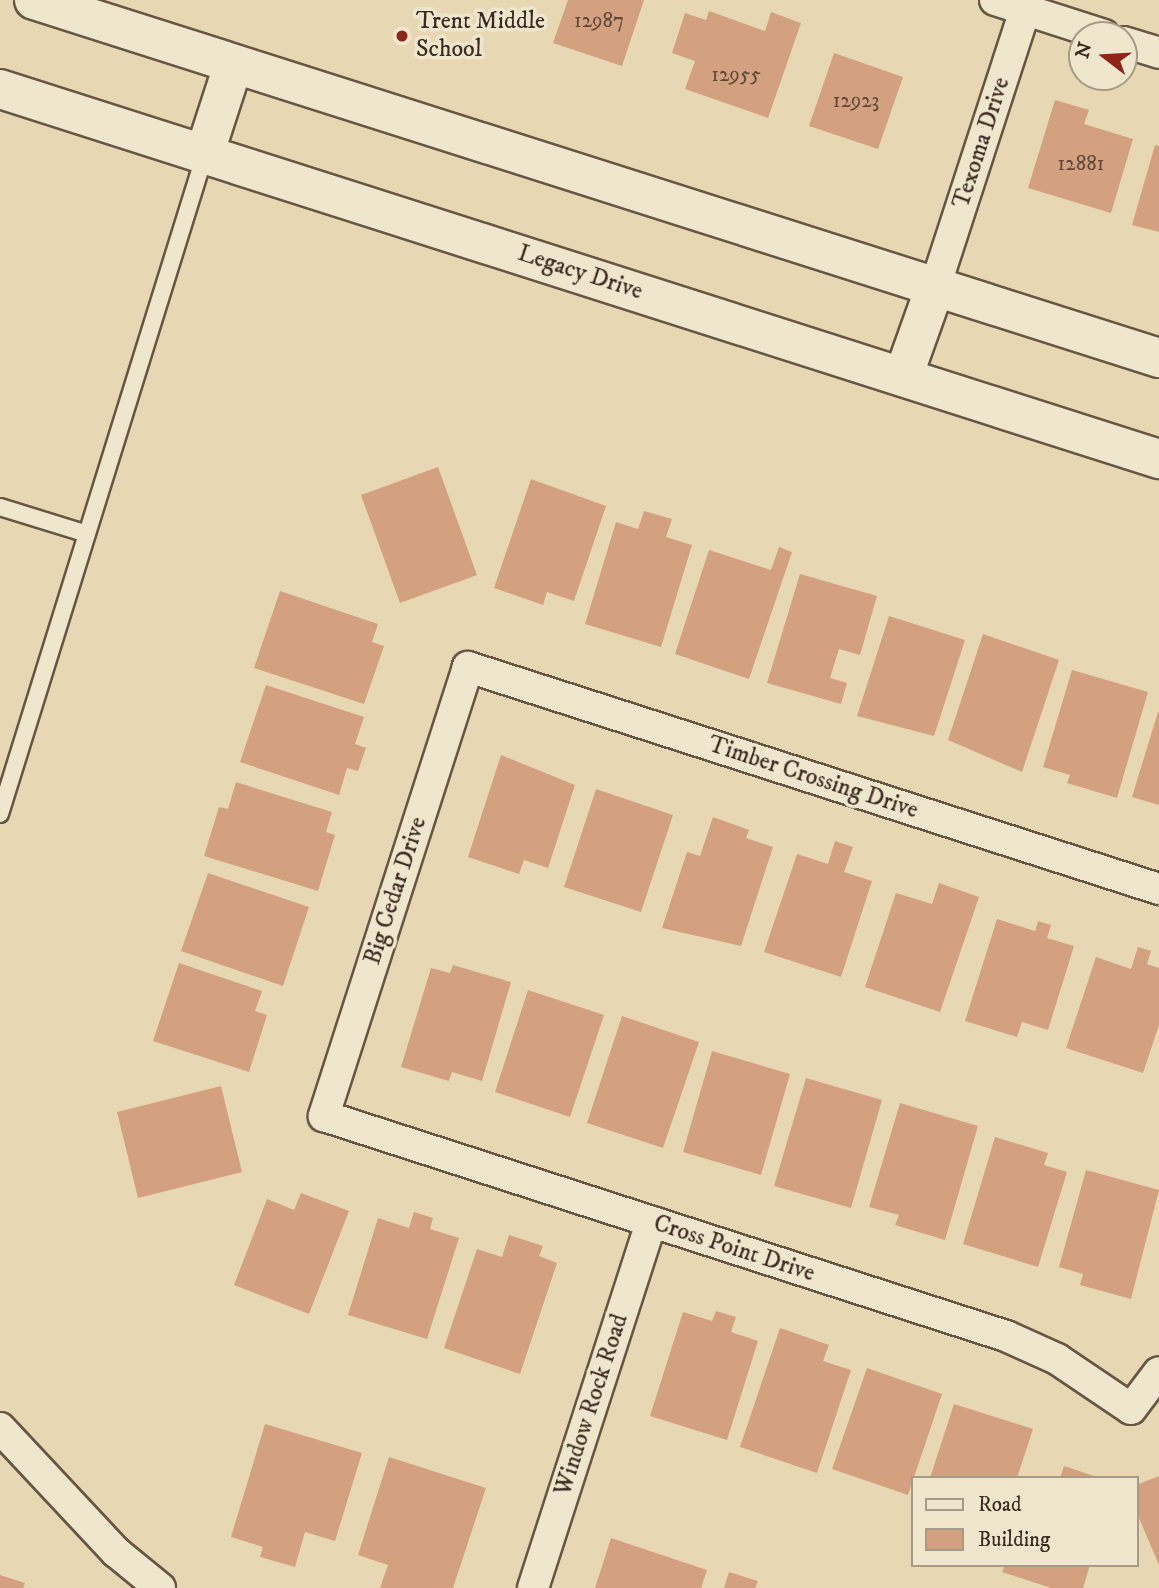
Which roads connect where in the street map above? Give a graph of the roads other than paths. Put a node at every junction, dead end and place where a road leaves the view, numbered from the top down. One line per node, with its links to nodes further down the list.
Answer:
1 (34, 0): 7 (main road)
2 (995, 0): 3 (street)
3 (1027, 5): 4 (street); 10 (street, Texoma Drive)
4 (1068, 21)
5 (1138, 46): 6 (street)
6 (1159, 53)
7 (233, 66): 9 (main road); 10 (main road)
8 (0, 89): 9 (main road, Legacy Drive)
9 (205, 152): 12 (main road, Legacy Drive); 15 (lane)
10 (935, 287): 11 (main road); 12 (main road)
11 (1159, 358)
12 (903, 377): 13 (main road, Legacy Drive)
13 (1159, 459)
14 (0, 507): 15 (lane)
15 (87, 534): 17 (lane)
16 (468, 667): 18 (street, Timber Crossing Drive); 19 (street, Big Cedar Drive)
17 (0, 814)
18 (1159, 889)
19 (324, 1116): 20 (street, Cross Point Drive)
20 (651, 1222): 21 (street, Cross Point Drive); 24 (street, Window Rock Road)
21 (1159, 1372)
22 (0, 1428): 23 (street)
23 (160, 1588)
24 (533, 1588)

